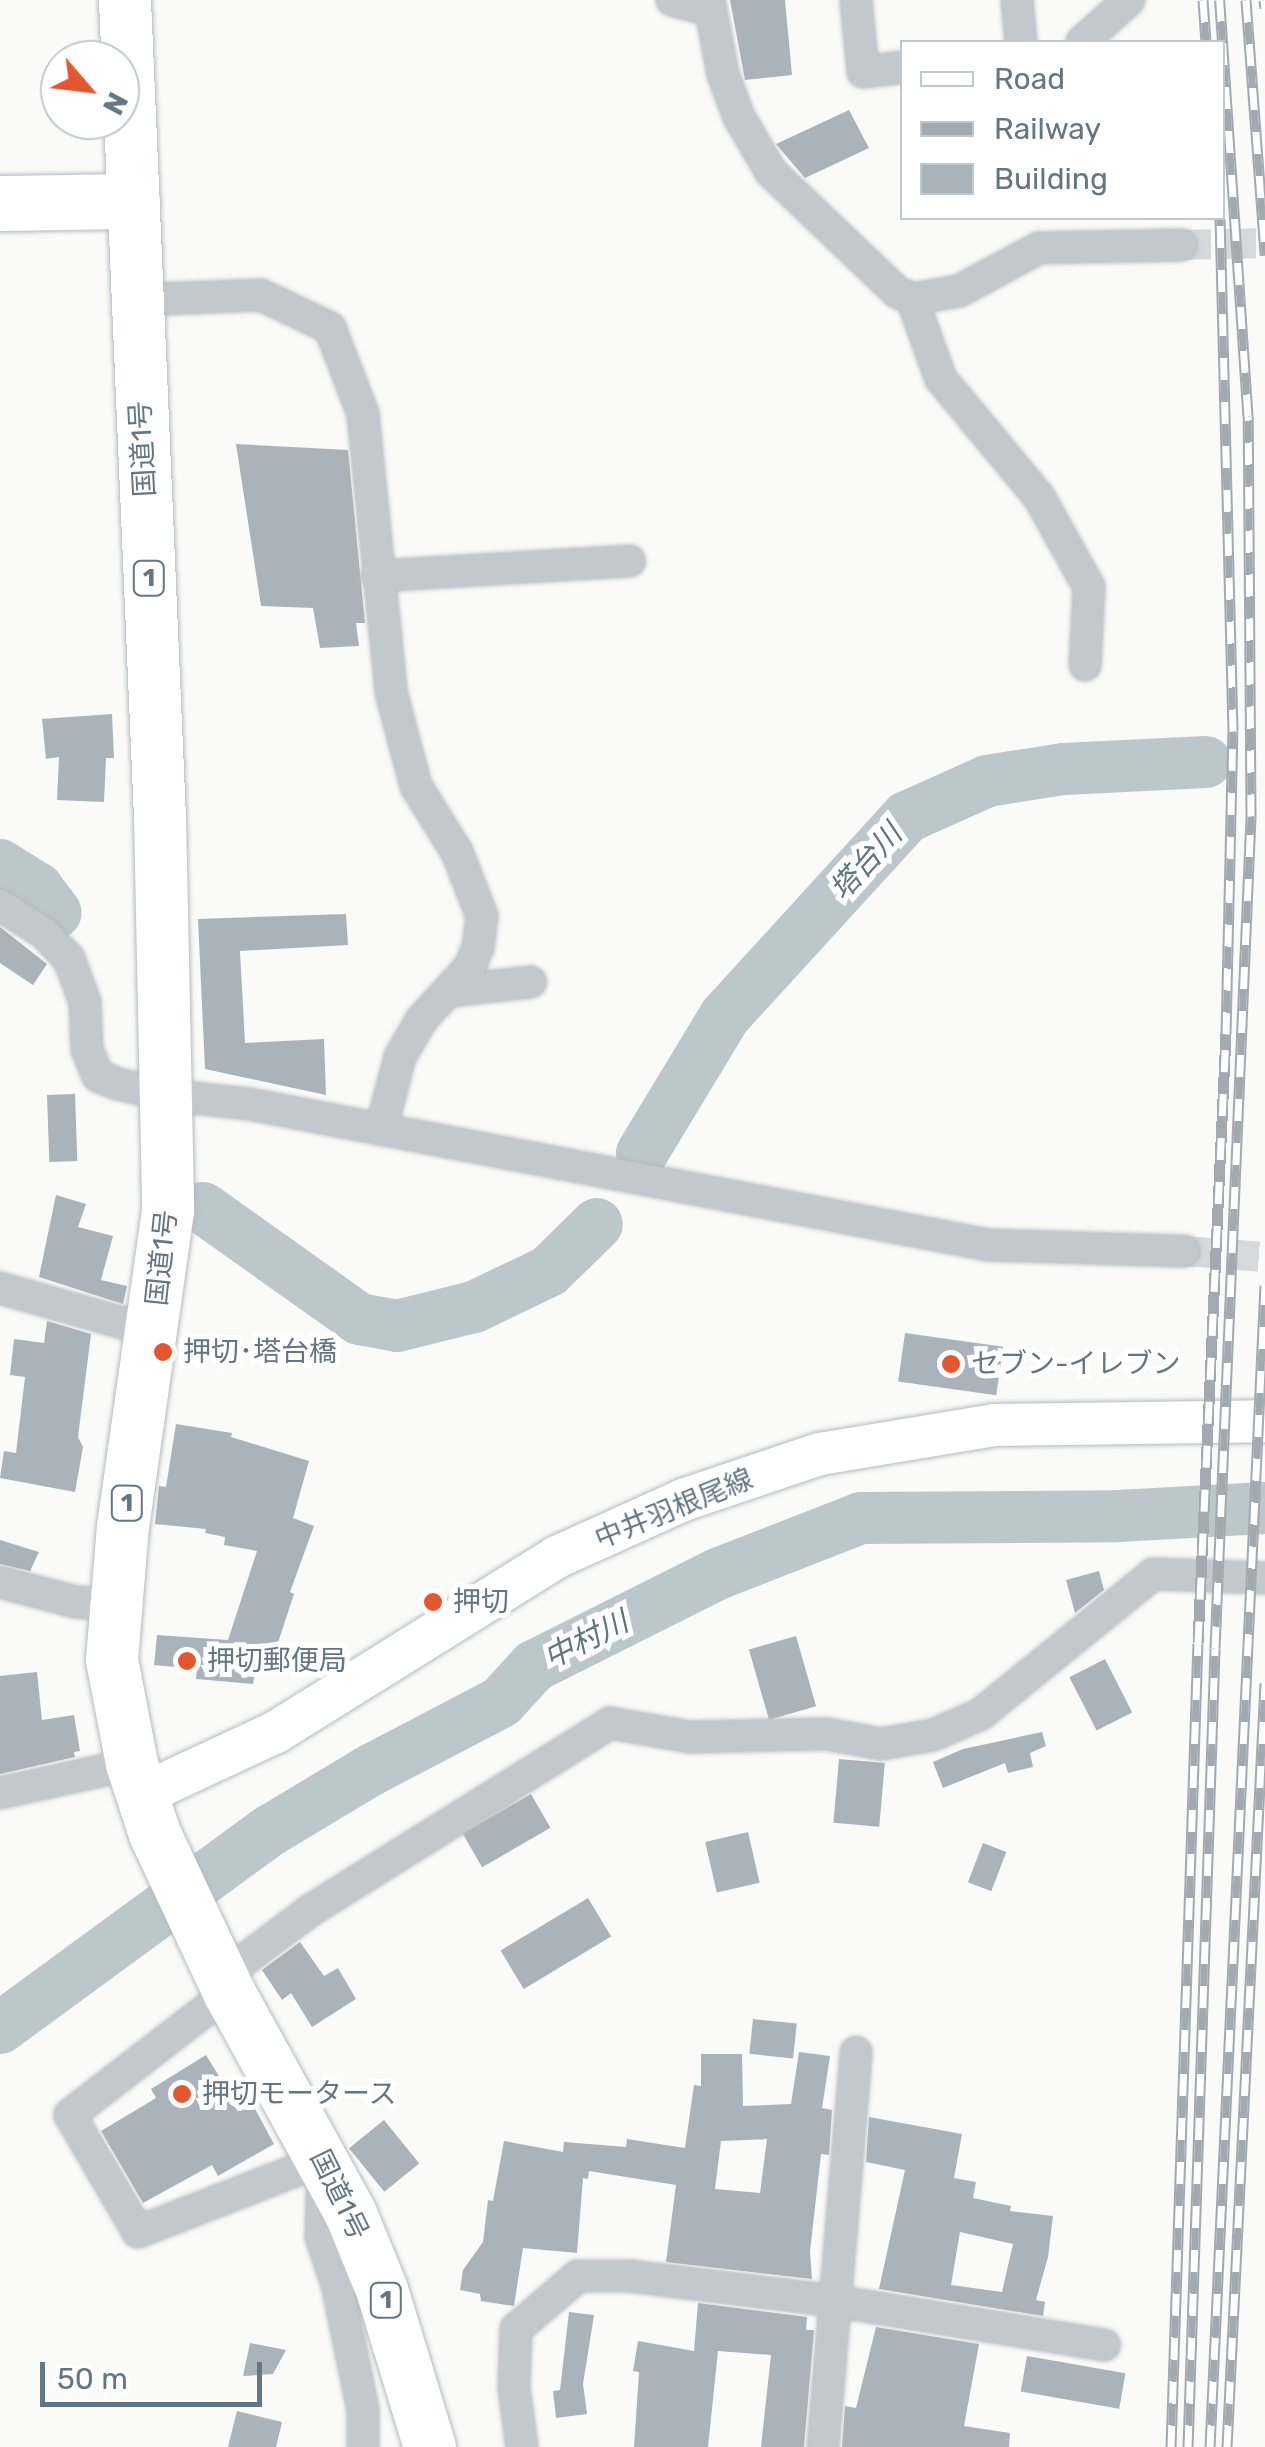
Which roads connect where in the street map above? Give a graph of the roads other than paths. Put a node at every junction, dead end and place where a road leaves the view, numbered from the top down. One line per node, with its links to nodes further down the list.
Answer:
1 (125, 0): 10 (highway, 国道1号 / 1)
2 (672, 0): 6 (street)
3 (856, 0): 9 (street)
4 (1017, 0): 7 (street)
5 (1129, 0): 8 (street)
6 (709, 5): 15 (street)
7 (1020, 40)
8 (1084, 40)
9 (900, 67)
10 (132, 201): 11 (highway); 14 (highway, 国道1号 / 1)
11 (0, 203)
12 (1087, 231): 13 (street); 15 (street)
13 (1182, 244)
14 (136, 300): 17 (street); 22 (highway, 国道1号 / 1)
15 (912, 300): 18 (street)
16 (630, 561): 17 (street)
17 (377, 576): 21 (street)
18 (1085, 665)
19 (0, 905): 22 (street)
20 (530, 982): 21 (street)
21 (450, 990): 23 (street)
22 (142, 1090): 23 (street); 26 (highway, 国道1号 / 1)
23 (381, 1130): 24 (street)
24 (1184, 1252)
25 (0, 1288): 26 (street)
26 (154, 1332): 30 (highway, 国道1号 / 1)
27 (1265, 1421): 32 (main road, 中井羽根尾線)
28 (1265, 1578): 33 (street)
29 (0, 1582): 30 (street)
30 (114, 1605): 32 (highway, 国道1号 / 1)
31 (0, 1793): 32 (street)
32 (143, 1797): 33 (highway, 国道1号 / 1)
33 (226, 1984): 35 (highway, 国道1号 / 1); 35 (street)
34 (856, 2052): 36 (street)
35 (324, 2160): 38 (street); 39 (highway, 国道1号 / 1)
36 (835, 2301): 37 (street); 40 (street); 41 (street)
37 (1104, 2346)
38 (362, 2447)
39 (430, 2447)
40 (522, 2447)
41 (823, 2447)

